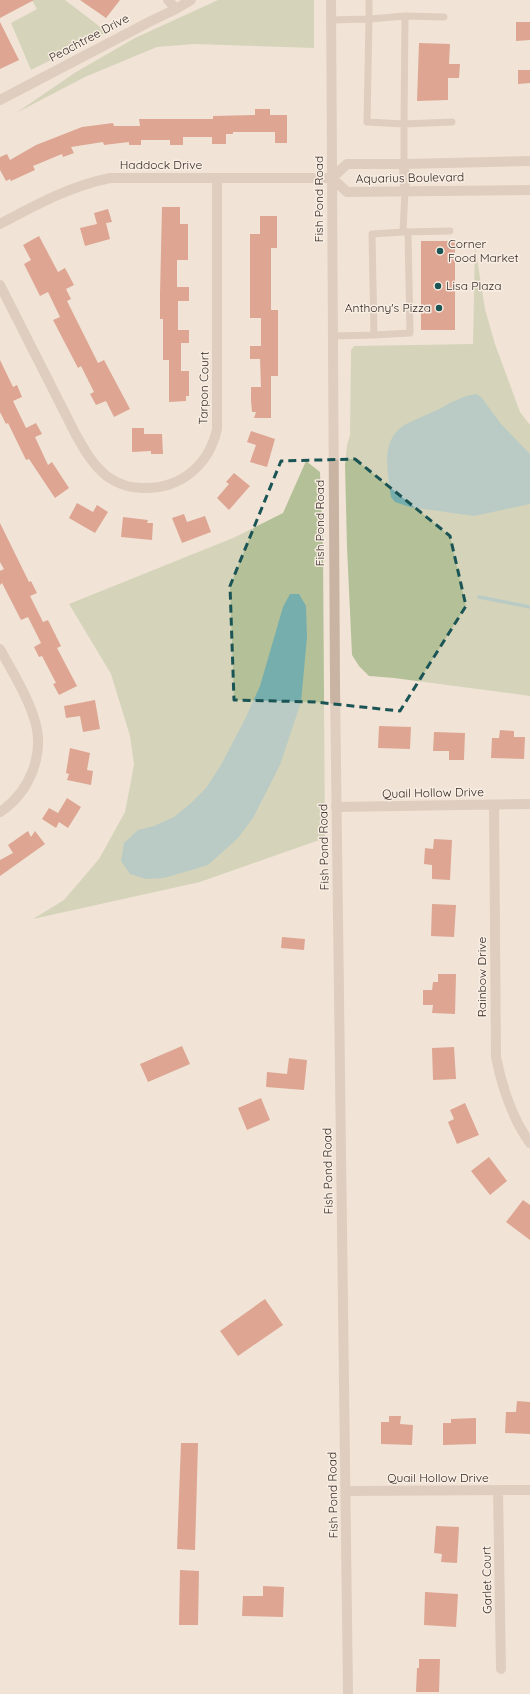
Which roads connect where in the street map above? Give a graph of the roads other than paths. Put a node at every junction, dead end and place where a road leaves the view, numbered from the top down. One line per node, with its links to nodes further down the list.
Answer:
1 (168, 0): 5 (street)
2 (191, 0): 5 (street, Peachtree Drive)
3 (331, 0): 9 (street, Fish Pond Road)
4 (369, 0): 8 (lane)
5 (176, 9): 10 (street, Peachtree Drive)
6 (406, 16): 7 (lane); 8 (lane); 12 (lane)
7 (444, 17)
8 (369, 19): 9 (lane); 12 (lane)
9 (331, 20): 16 (street, Fish Pond Road)
10 (0, 100)
11 (452, 122): 12 (lane)
12 (404, 124): 14 (lane)
13 (530, 161): 14 (street, Aquarius Boulevard)
14 (404, 164): 16 (street, Aquarius Boulevard); 17 (street)
15 (217, 178): 16 (street, Haddock Drive); 19 (street, Haddock Drive); 22 (street, Tarpon Court)
16 (332, 178): 17 (street, Aquarius Boulevard); 24 (street, Fish Pond Road)
17 (405, 190): 18 (street, Aquarius Boulevard); 21 (lane)
18 (530, 190)
19 (0, 224)
20 (450, 231): 21 (lane)
21 (406, 232): 23 (lane); 23 (lane)
22 (0, 285)
23 (374, 334): 24 (lane)
24 (333, 336): 28 (street, Fish Pond Road)
25 (0, 648): 29 (street)
26 (530, 804): 27 (street, Quail Hollow Drive)
27 (494, 805): 28 (street, Quail Hollow Drive); 30 (street, Rainbow Drive)
28 (336, 807): 33 (street, Fish Pond Road)
29 (0, 812)
30 (530, 1143)
31 (498, 1490): 32 (street, Quail Hollow Drive); 33 (street, Quail Hollow Drive); 34 (street, Garlet Court)
32 (530, 1490)
33 (346, 1491): 35 (street, Fish Pond Road)
34 (501, 1669)
35 (348, 1694)

